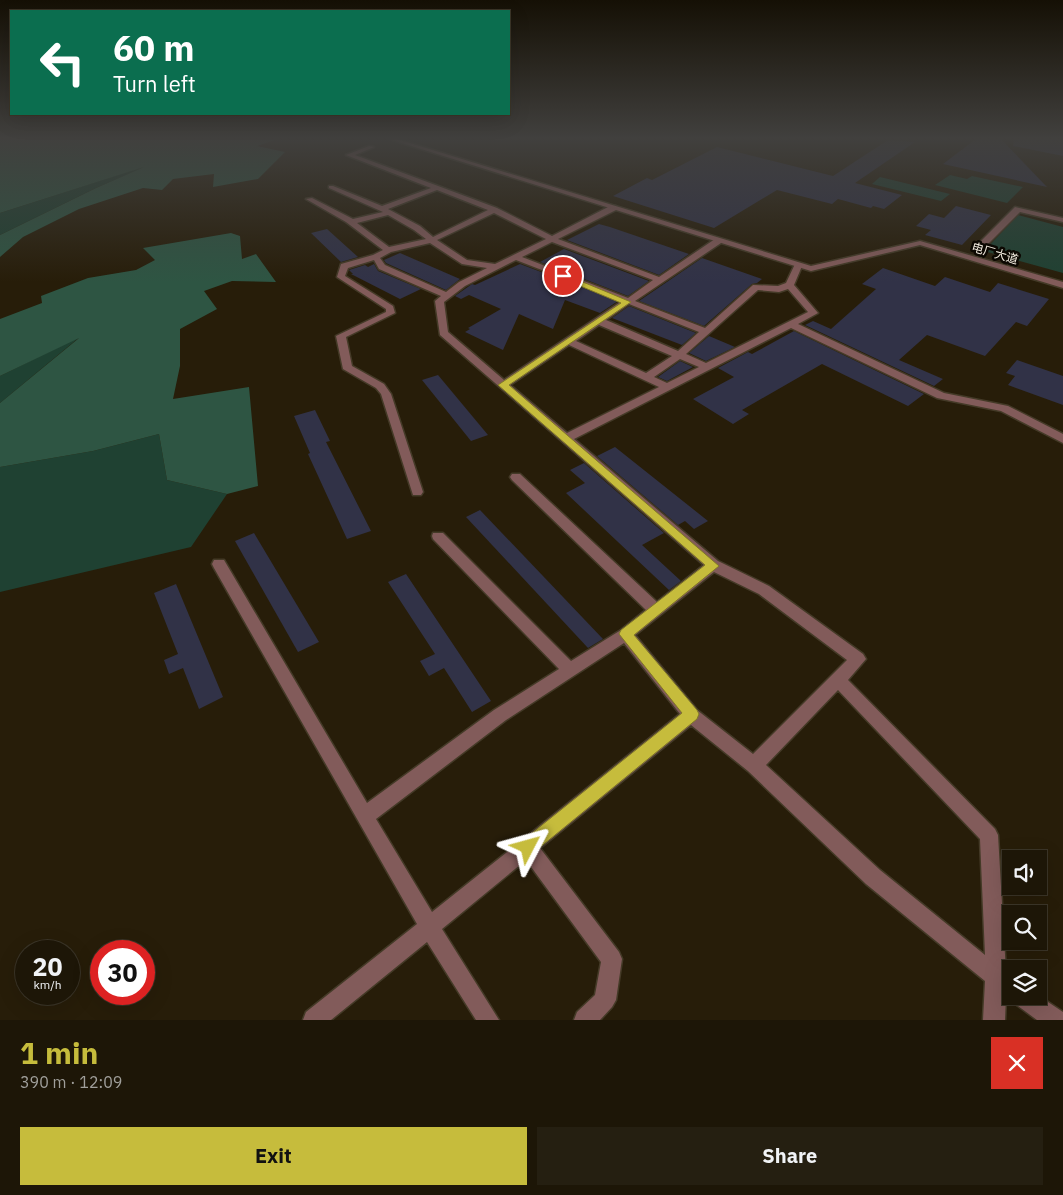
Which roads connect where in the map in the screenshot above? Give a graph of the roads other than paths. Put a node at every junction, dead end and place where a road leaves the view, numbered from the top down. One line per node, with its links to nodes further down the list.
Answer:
1 (433, 187): 4 (street)
2 (544, 187): 6 (street)
3 (331, 188): 8 (street)
4 (437, 188): 7 (street); 8 (street)
5 (310, 199): 10 (street)
6 (613, 208): 11 (street); 13 (street)
7 (494, 210): 11 (street); 12 (street)
8 (386, 211): 10 (street); 12 (street)
9 (1063, 220): 14 (street)
10 (351, 222): 15 (street)
11 (552, 239): 17 (street); 20 (street)
12 (432, 240): 15 (street); 19 (street)
13 (718, 241): 18 (street); 20 (street)
14 (982, 245)
15 (388, 250): 16 (street)
16 (376, 256): 23 (street); 37 (street)
17 (516, 257): 19 (street); 24 (street)
18 (798, 266): 21 (street); 22 (street, 电厂大道)
19 (496, 267): 23 (street)
20 (660, 280): 24 (street)
21 (790, 285): 26 (street); 27 (street)
22 (1063, 285)
23 (447, 295): 32 (street)
24 (627, 302): 25 (street); 27 (street)
25 (599, 321): 28 (street); 29 (street)
26 (791, 324): 30 (street); 35 (street)
27 (705, 331): 29 (street)
28 (569, 341): 31 (street); 32 (street)
29 (679, 355): 30 (street); 31 (street)
30 (707, 367): 33 (street)
31 (646, 378): 33 (street)
32 (503, 385): 34 (street)
33 (667, 388): 34 (street)
34 (565, 439): 40 (street)
35 (1063, 439)
36 (516, 477): 41 (street)
37 (416, 492)
38 (438, 536): 43 (street)
39 (219, 564): 47 (street)
40 (713, 566): 41 (street); 44 (street)
41 (656, 610): 42 (street)
42 (626, 634): 43 (street); 45 (street)
43 (570, 670): 47 (street)
44 (838, 680): 46 (street); 50 (street)
45 (692, 714): 46 (street); 48 (street)
46 (754, 765): 50 (street)
47 (365, 816): 49 (street)
48 (528, 847): 49 (street); 55 (street)
49 (429, 927): 53 (street); 54 (street)
50 (996, 977): 51 (street); 56 (street)
51 (1002, 982)
52 (1034, 1005): 57 (street)
53 (314, 1020)
54 (488, 1020)
55 (585, 1020)
56 (994, 1020)
57 (1056, 1020)

